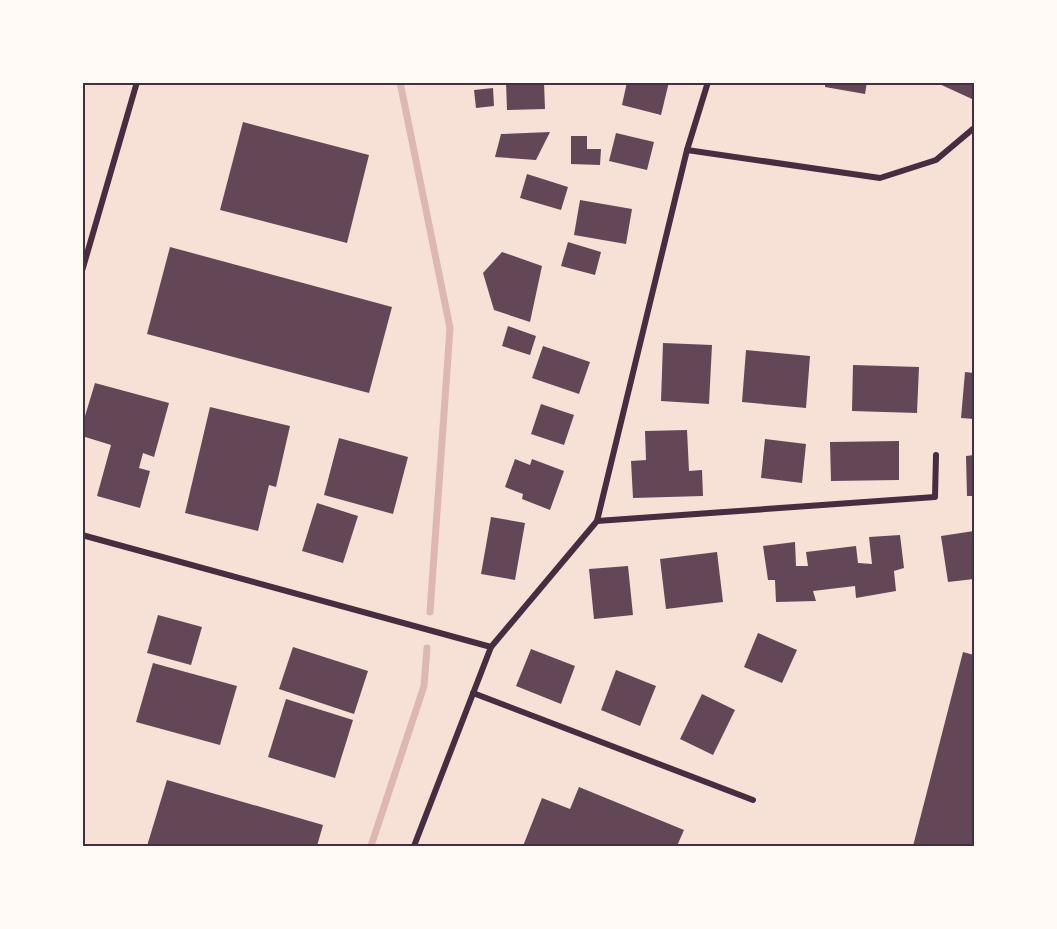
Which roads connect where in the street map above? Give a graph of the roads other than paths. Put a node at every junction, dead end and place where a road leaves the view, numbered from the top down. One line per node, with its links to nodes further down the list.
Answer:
1 (137, 82): 5 (street)
2 (708, 82): 4 (street)
3 (975, 128): 4 (street)
4 (687, 150): 7 (street)
5 (82, 271)
6 (936, 455): 7 (street)
7 (597, 521): 9 (street)
8 (82, 535): 9 (street)
9 (491, 647): 10 (street)
10 (473, 693): 11 (street); 12 (street)
11 (753, 800)
12 (414, 846)

